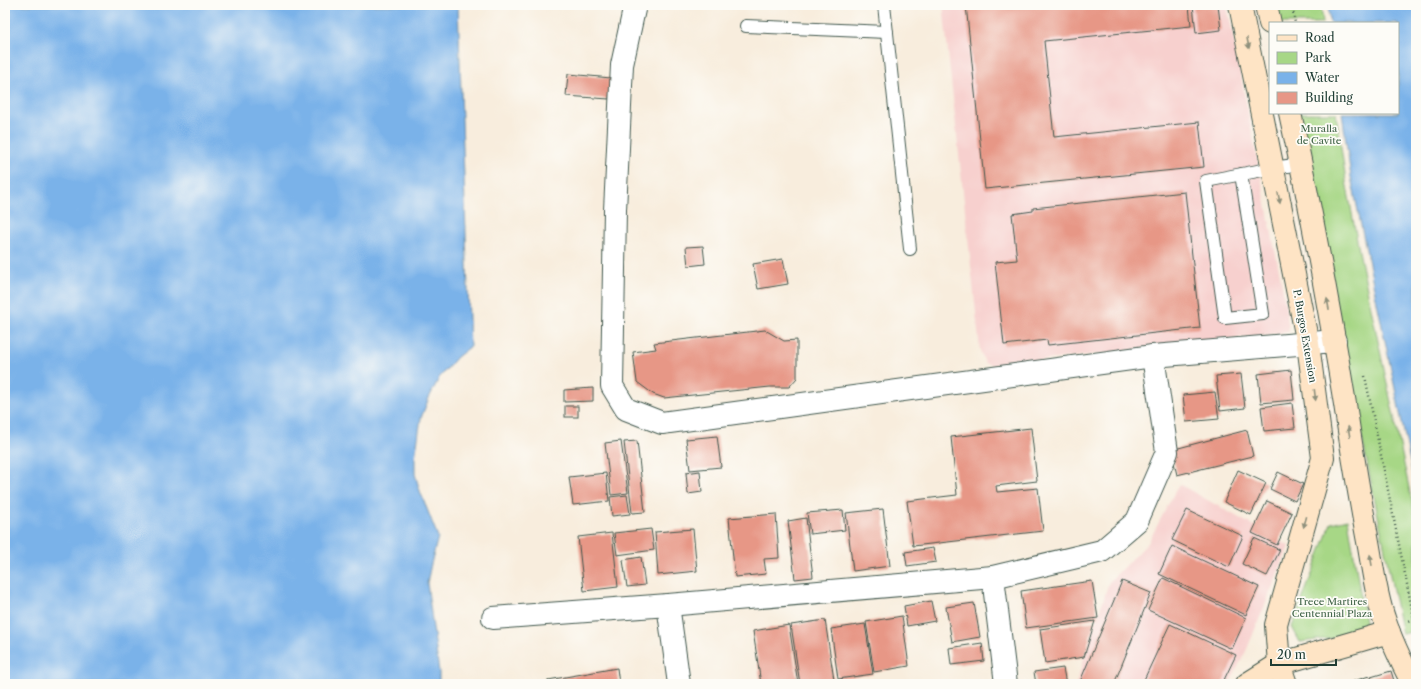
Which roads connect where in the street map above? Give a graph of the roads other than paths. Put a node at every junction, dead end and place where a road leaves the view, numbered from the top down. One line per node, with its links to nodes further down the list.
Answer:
1 (635, 5): 15 (street)
2 (884, 5): 7 (lane)
3 (1240, 5): 10 (main road, P. Burgos Extension, one-way to 10)
4 (1266, 5): 5 (main road)
5 (1270, 22)
6 (746, 26): 7 (lane)
7 (887, 32): 12 (lane)
8 (1290, 114): 9 (main road)
9 (1301, 164): 10 (lane); 13 (main road, one-way to 9)
10 (1273, 168): 11 (lane); 14 (main road, P. Burgos Extension, one-way to 14)
11 (1241, 174): 11 (lane)
12 (910, 249)
13 (1335, 342): 14 (street); 19 (main road, one-way to 13)
14 (1308, 344): 15 (street); 20 (main road, P. Burgos Extension, one-way to 20)
15 (1153, 356): 16 (street)
16 (993, 577): 17 (street); 22 (street)
17 (668, 605): 18 (street); 21 (street)
18 (493, 618)
19 (1389, 632): 20 (main road); 24 (main road)
20 (1282, 674): 23 (main road)
21 (679, 684)
22 (1006, 684)
23 (1247, 684)
24 (1413, 684)

